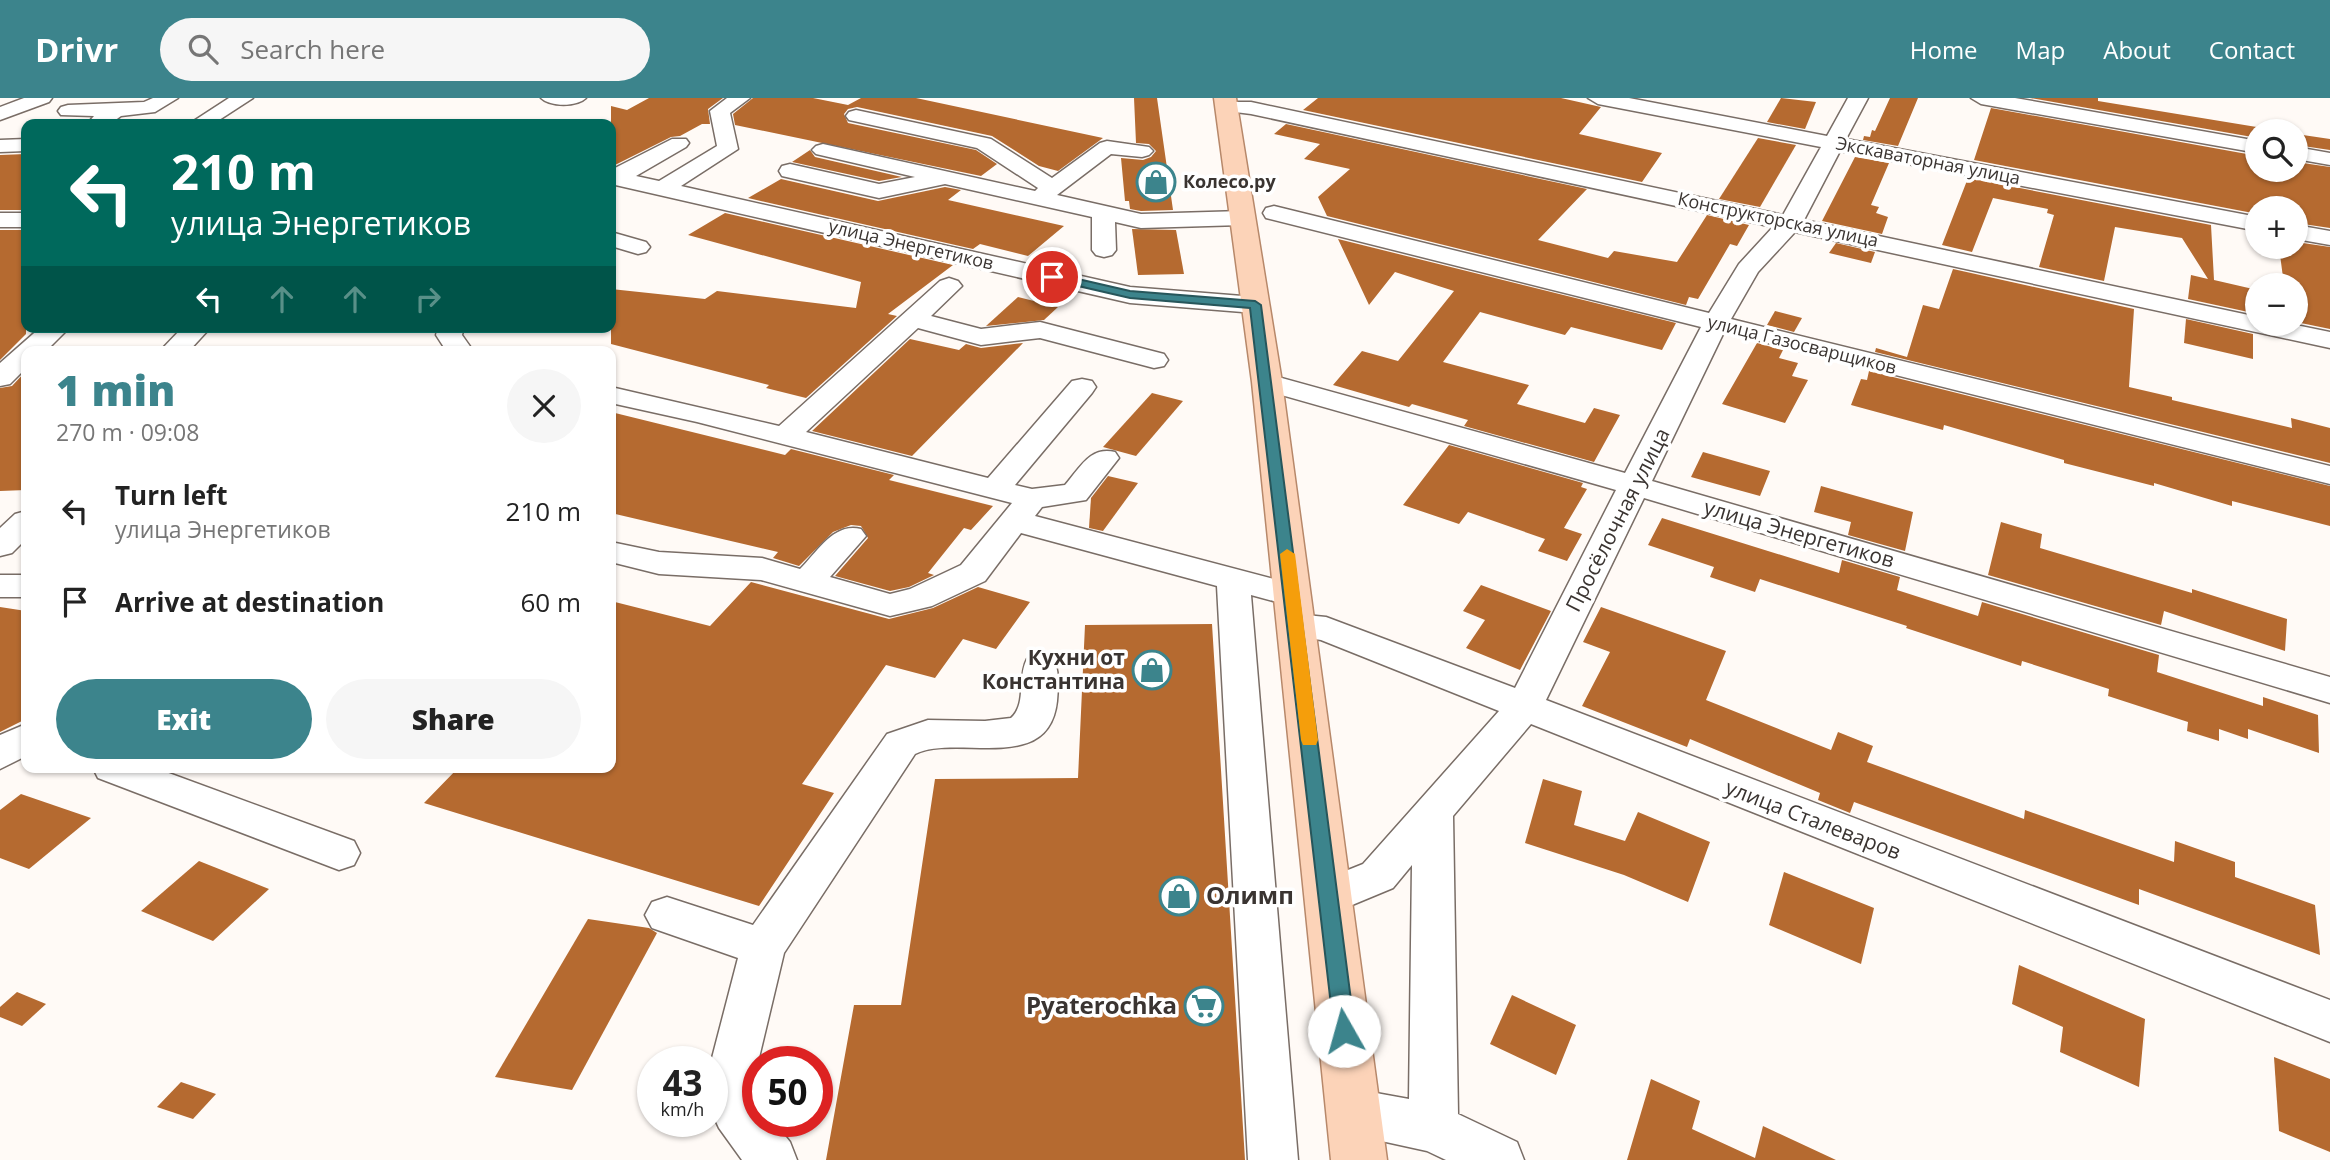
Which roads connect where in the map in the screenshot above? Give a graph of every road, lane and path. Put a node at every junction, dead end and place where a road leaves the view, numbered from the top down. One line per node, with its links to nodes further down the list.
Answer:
1 (43, 98): 13 (street)
2 (168, 98): 11 (street)
3 (243, 98): 16 (street)
4 (551, 98): 5 (street)
5 (576, 98)
6 (740, 98): 30 (street)
7 (1598, 98): 18 (street, Экскаваторная улица)
8 (1858, 98): 18 (street, Просёлочная улица)
9 (1981, 98): 19 (street)
10 (1225, 102): 34 (main road); 37 (street, Конструкторская улица)
11 (116, 110): 12 (street); 15 (street)
12 (68, 111)
13 (0, 114)
14 (856, 116): 31 (street)
15 (104, 119)
16 (207, 119)
17 (679, 143): 27 (street)
18 (1834, 143): 37 (street, Просёлочная улица); 38 (street, Экскаваторная улица)
19 (2245, 144)
20 (21, 145): 21 (street)
21 (0, 146)
22 (823, 150): 29 (street)
23 (1142, 151): 31 (street)
24 (2308, 155): 25 (street)
25 (2330, 159)
26 (790, 171): 29 (street)
27 (616, 176)
28 (616, 177): 30 (street, улица Энергетиков)
29 (944, 177): 31 (street)
30 (663, 188): 45 (street, улица Энергетиков)
31 (1046, 193): 32 (street)
32 (1103, 213): 34 (street); 43 (street)
33 (1274, 213): 47 (street, улица Газосварщиков)
34 (1242, 218): 45 (main road)
35 (0, 220): 36 (street)
36 (21, 220)
37 (1791, 222): 47 (street, Просёлочная улица); 50 (street, Конструкторская улица)
38 (2245, 222)
39 (2308, 234): 40 (street)
40 (2330, 239)
41 (616, 240): 42 (street)
42 (638, 247)
43 (1104, 250)
44 (949, 286): 46 (street)
45 (1255, 305): 56 (main road)
46 (913, 319): 54 (street); 59 (street)
47 (1715, 324): 61 (street, улица Газосварщиков); 62 (street, Просёлочная улица)
48 (50, 333): 51 (street)
49 (192, 333): 52 (street)
50 (2330, 340)
51 (36, 346)
52 (178, 346)
53 (21, 359): 55 (street)
54 (1154, 359)
55 (0, 378)
56 (1266, 382): 62 (street, улица Энергетиков); 73 (main road)
57 (1082, 387): 63 (street)
58 (616, 396): 59 (street, улица Сталеваров)
59 (785, 436): 63 (street, улица Сталеваров)
60 (1104, 458): 64 (street)
61 (2330, 475)
62 (1636, 486): 75 (street, улица Энергетиков); 76 (street, Просёлочная улица)
63 (995, 490): 64 (street, улица Сталеваров)
64 (1023, 510): 69 (street, улица Сталеваров); 70 (street)
65 (21, 526): 67 (street)
66 (850, 536): 70 (street)
67 (0, 546)
68 (616, 552): 70 (street)
69 (1233, 579): 73 (street, улица Сталеваров); 89 (street)
70 (807, 582)
71 (0, 586): 72 (street)
72 (21, 586)
73 (1294, 610): 76 (street, улица Сталеваров); 82 (main road)
74 (1040, 668): 84 (street)
75 (2330, 690)
76 (1523, 708): 80 (street, Просёлочная улица); 85 (street, улица Сталеваров)
77 (21, 741): 78 (street)
78 (0, 754)
79 (124, 773): 81 (street)
80 (1433, 814): 82 (street, Просёлочная улица); 87 (street)
81 (339, 853)
82 (1328, 897): 86 (main road)
83 (667, 915): 84 (street)
84 (763, 947): 88 (street)
85 (2330, 1021)
86 (1354, 1112): 87 (street); 90 (main road)
87 (1433, 1128): 91 (street)
88 (772, 1160)
89 (1273, 1160)
90 (1359, 1160)
91 (1499, 1160)

